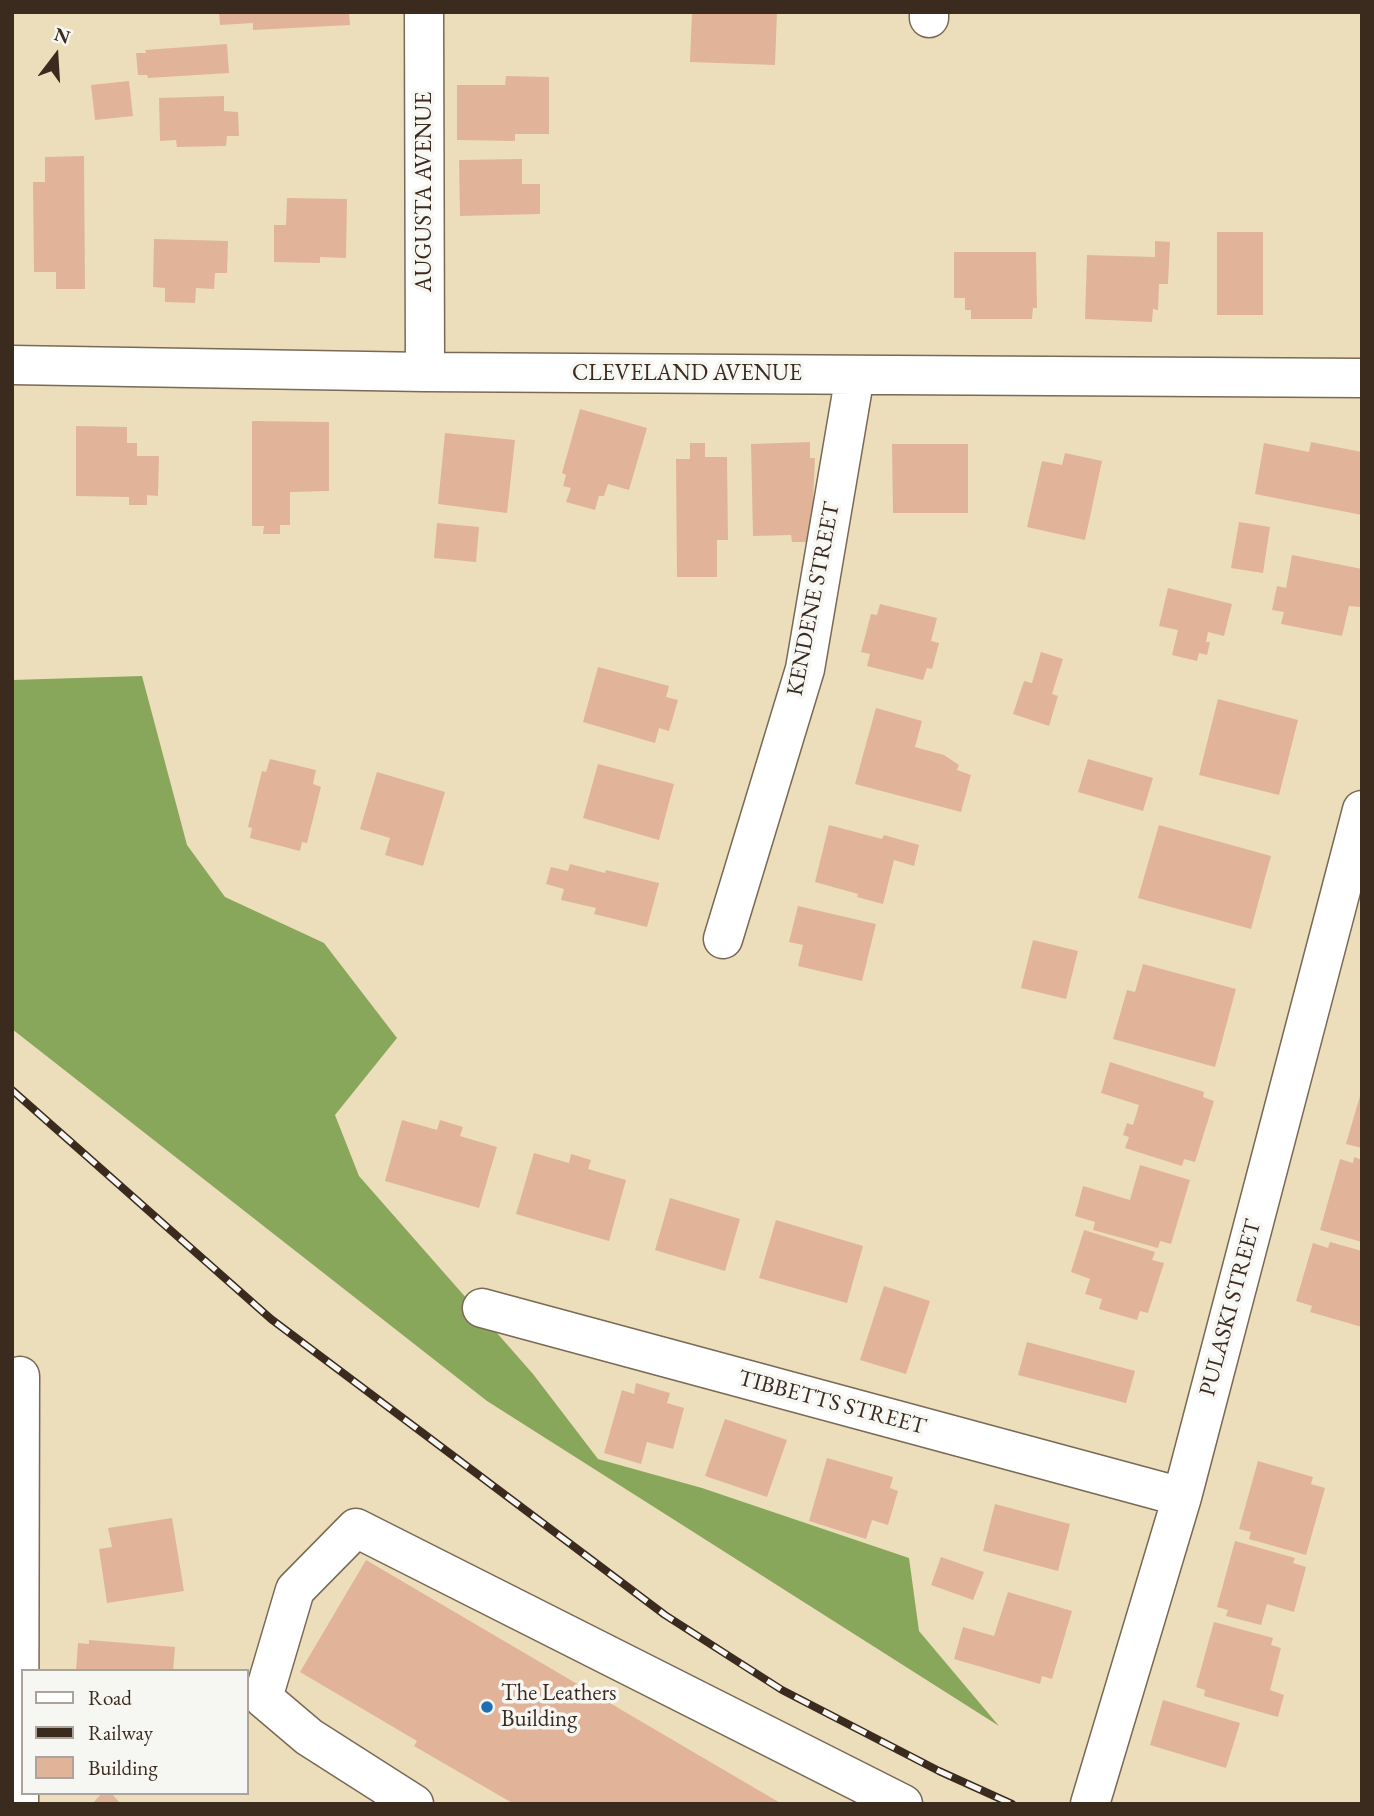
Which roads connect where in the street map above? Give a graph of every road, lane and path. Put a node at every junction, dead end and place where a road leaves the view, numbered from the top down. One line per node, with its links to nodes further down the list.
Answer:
1 (424, 12): 3 (street, AUGUSTA AVENUE)
2 (12, 365): 3 (street, CLEVELAND AVENUE)
3 (425, 372): 4 (street, CLEVELAND AVENUE)
4 (855, 376): 5 (street, CLEVELAND AVENUE); 7 (street, KENDENE STREET)
5 (1362, 378)
6 (1362, 810): 10 (street, PULASKI STREET)
7 (723, 939)
8 (482, 1308): 10 (street, TIBBETTS STREET)
9 (20, 1376): 11 (street)
10 (1182, 1497): 14 (street, PULASKI STREET)
11 (19, 1804)
12 (414, 1804): 13 (street)
13 (903, 1804)
14 (1090, 1804)

